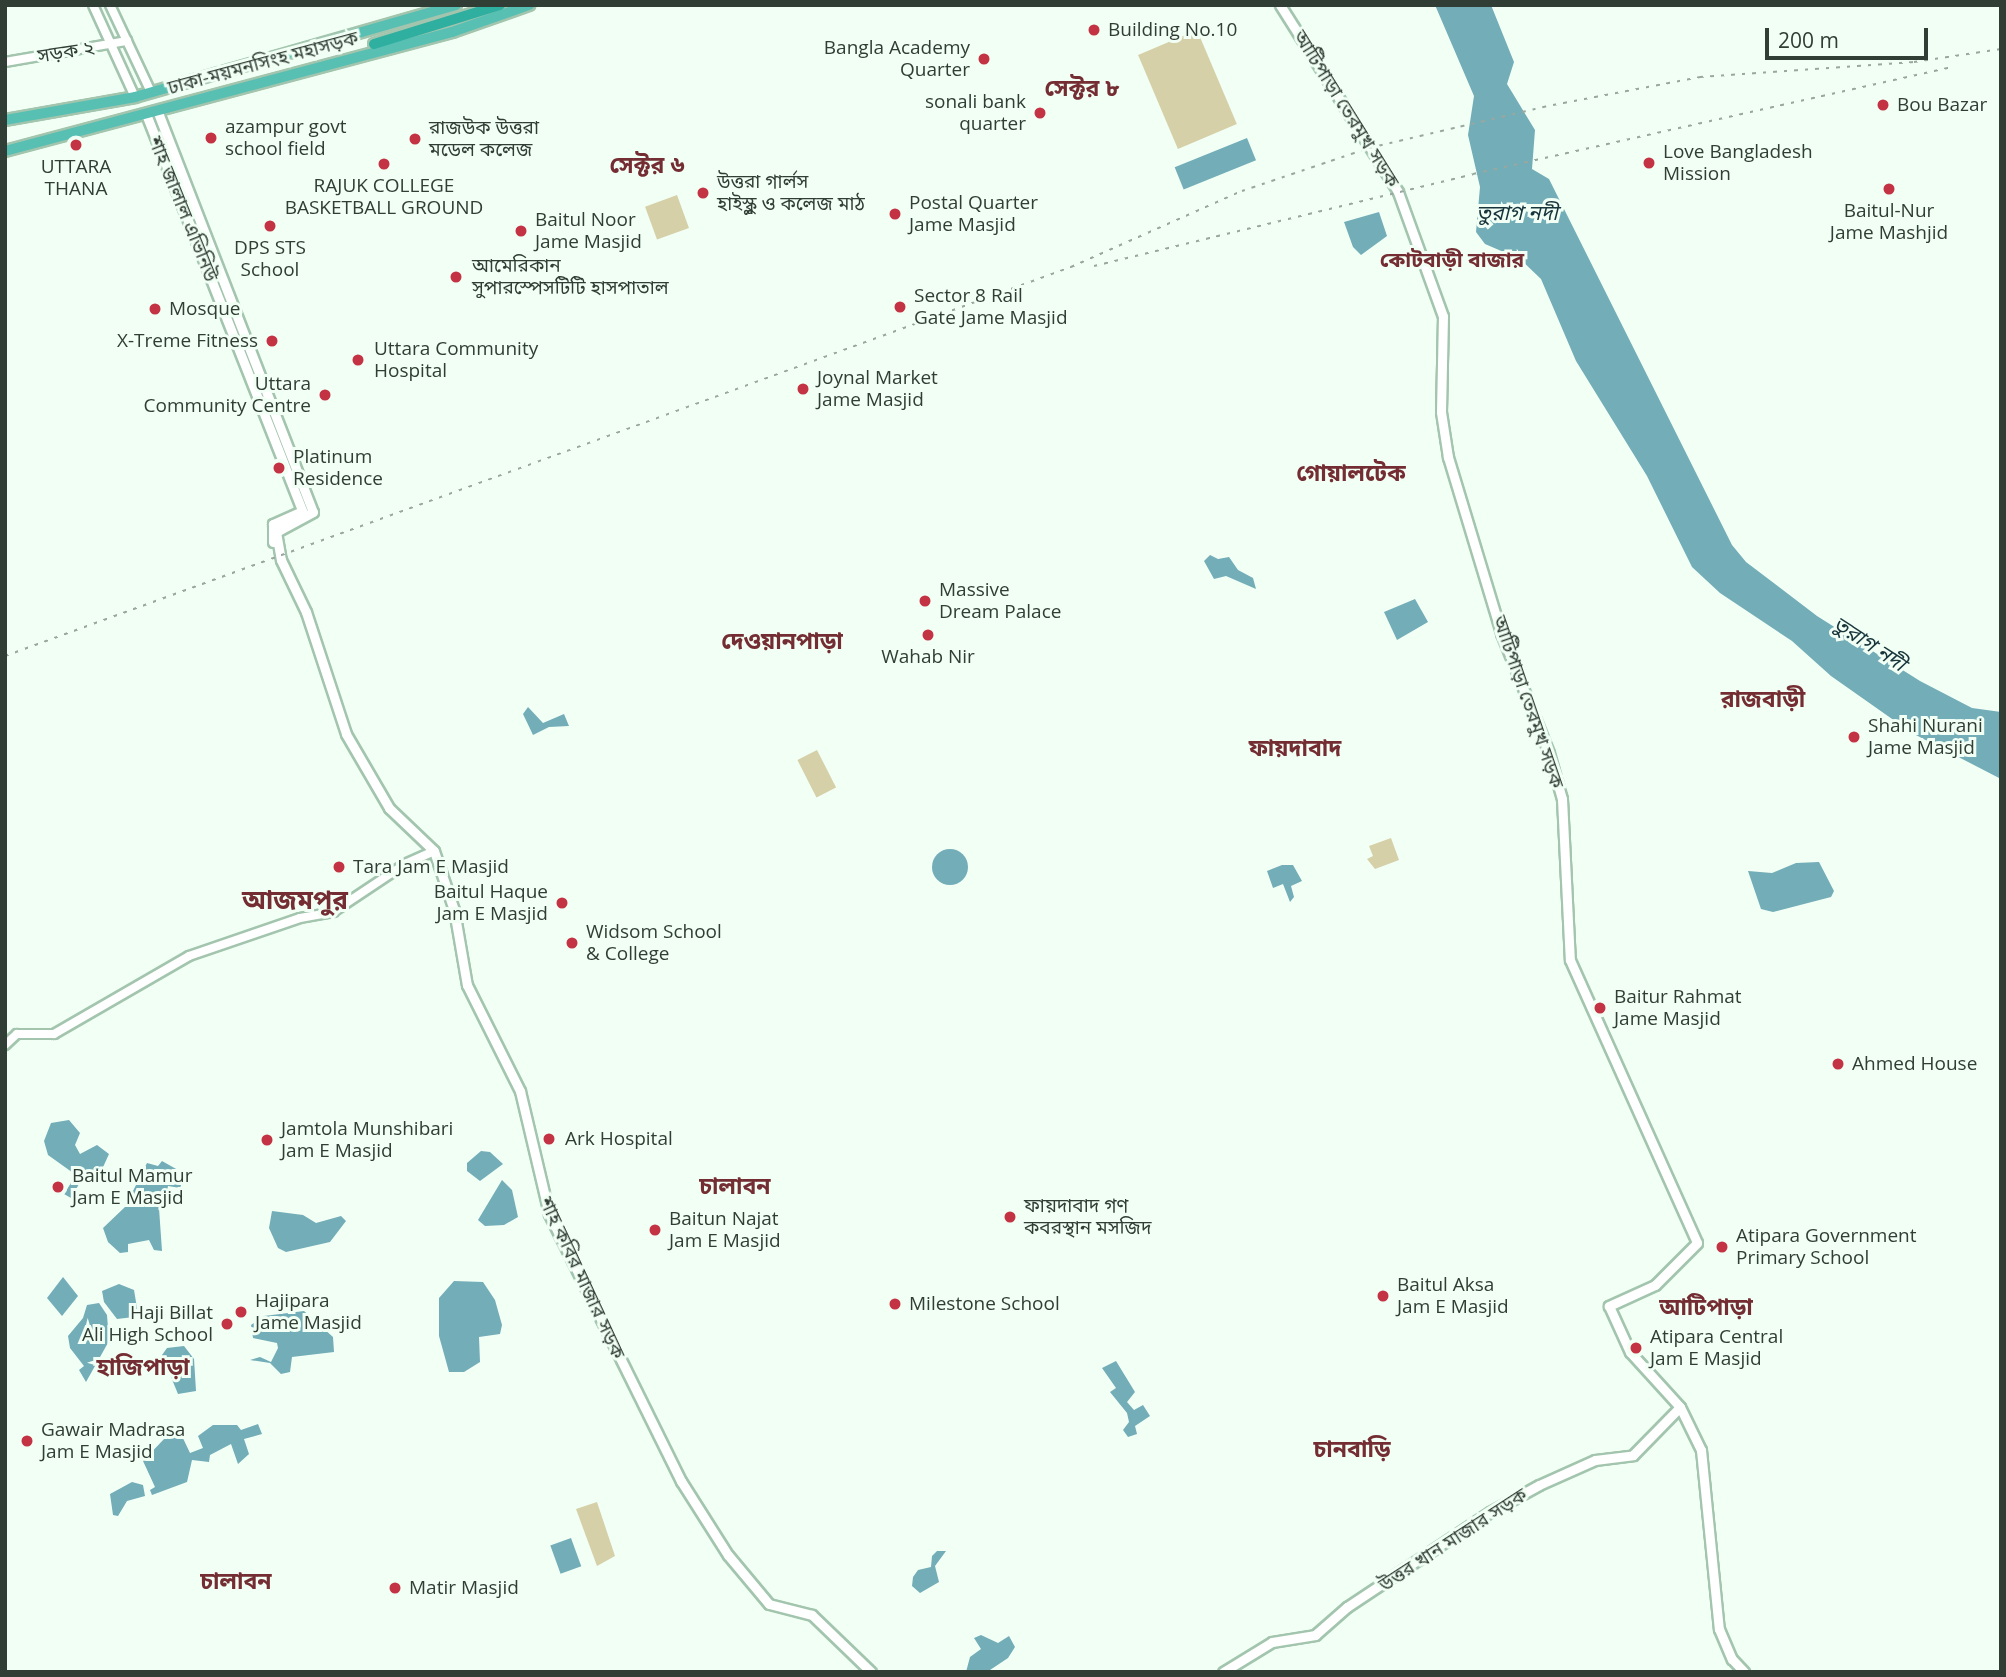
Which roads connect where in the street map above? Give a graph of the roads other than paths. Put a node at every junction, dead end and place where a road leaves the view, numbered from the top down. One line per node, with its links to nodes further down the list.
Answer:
1 (93, 5): 8 (street)
2 (110, 5): 7 (street)
3 (456, 5): 11 (highway, ঢাকা-ময়মনসিংহ মহাসড়ক)
4 (499, 5): 9 (highway)
5 (529, 5): 9 (highway, ঢাকা-ময়মনসিংহ মহাসড়ক)
6 (1280, 5): 19 (main road, আটিপাড়া তেরমুখ সড়ক)
7 (127, 41): 8 (street, সড়ক ২); 11 (street)
8 (111, 44): 10 (street, সড়ক ২); 12 (street)
9 (373, 48): 13 (highway, ঢাকা-ময়মনসিংহ মহাসড়ক)
10 (5, 62)
11 (151, 92): 12 (highway, ঢাকা-ময়মনসিংহ মহাসড়ক)
12 (135, 97): 14 (highway, ঢাকা-ময়মনসিংহ মহাসড়ক)
13 (151, 112): 15 (highway, ঢাকা-ময়মনসিংহ মহাসড়ক); 16 (main road, শাহ জালাল এভিনিউ)
14 (5, 121)
15 (5, 151)
16 (281, 557): 17 (main road, শাহ কবির মাজার সড়ক)
17 (434, 851): 18 (street); 20 (main road, শাহ কবির মাজার সড়ক)
18 (5, 1045)
19 (1680, 1407): 21 (main road, উত্তর খান মাজার সড়ক); 22 (main road, আটিপাড়া তেরমুখ সড়ক)
20 (870, 1672)
21 (1223, 1672)
22 (1744, 1672)

